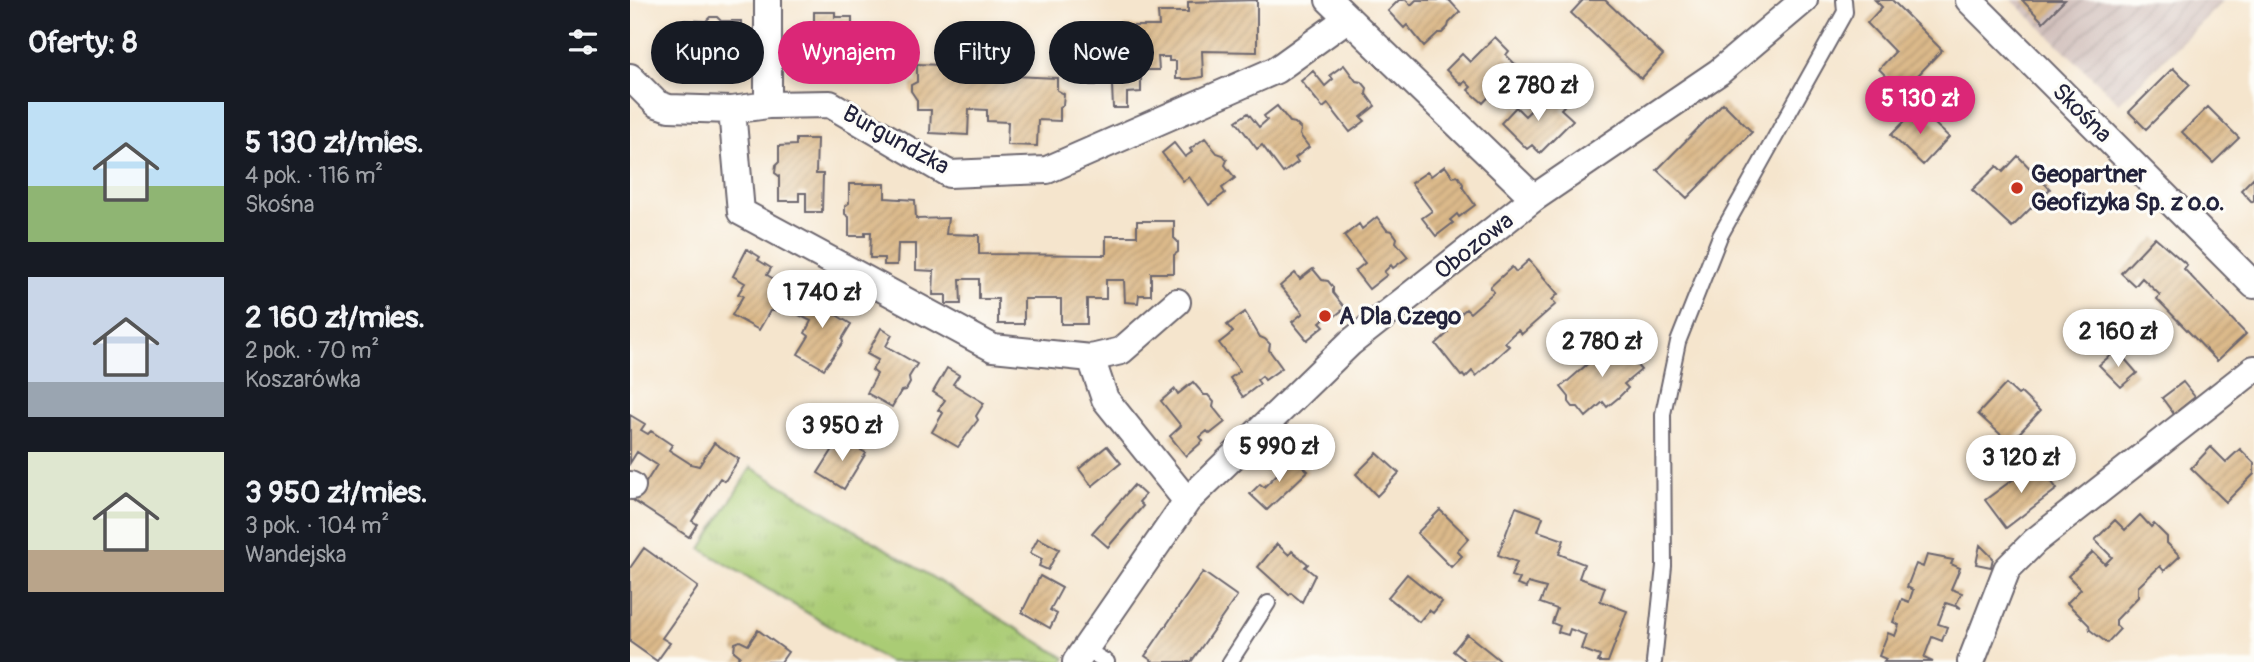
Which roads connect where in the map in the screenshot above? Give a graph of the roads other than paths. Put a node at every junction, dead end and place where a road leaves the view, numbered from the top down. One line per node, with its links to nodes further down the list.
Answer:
1 (768, 0): 7 (street)
2 (1804, 0): 9 (street, Obozowa)
3 (1844, 0): 18 (lane)
4 (1969, 0): 10 (street, Skośna)
5 (1338, 9): 7 (street, Burgundzka); 9 (street)
6 (630, 77): 8 (street, Burgundzka)
7 (768, 105): 8 (street, Burgundzka)
8 (732, 110): 12 (street)
9 (1534, 198): 14 (street, Obozowa)
10 (2254, 285)
11 (1177, 302): 12 (street)
12 (1091, 358): 14 (street)
13 (2254, 369): 19 (street)
14 (1187, 501): 16 (street, Obozowa)
15 (1268, 603): 17 (lane)
16 (1089, 658)
17 (1230, 662)
18 (1654, 662)
19 (1971, 662)

